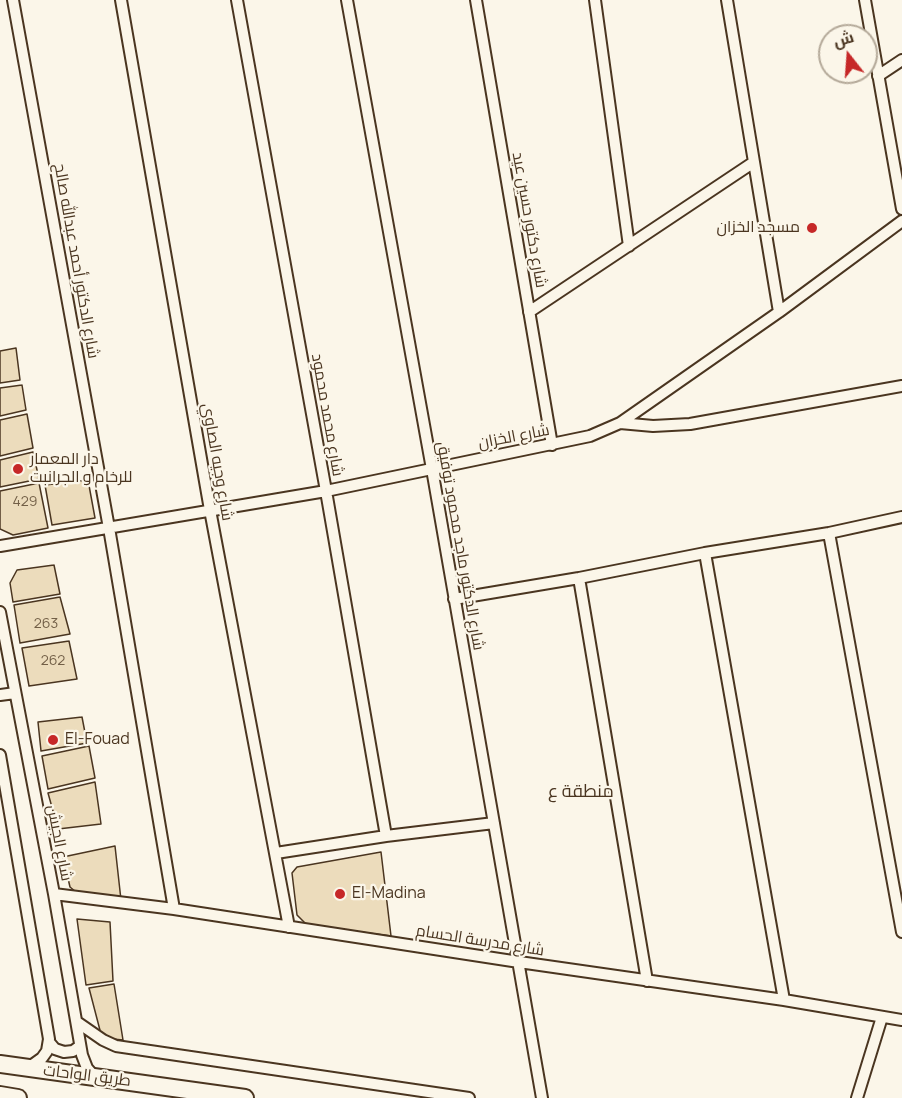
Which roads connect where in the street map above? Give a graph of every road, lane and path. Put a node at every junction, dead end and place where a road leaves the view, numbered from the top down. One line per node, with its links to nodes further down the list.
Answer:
1 (13, 0): 25 (street, شارع الدكتور أحمد عبدالله صالح)
2 (121, 0): 23 (street, شارع وجيه الصاوي)
3 (237, 0): 22 (street, شارع محمد محمود)
4 (347, 0): 21 (street, شارع الدكتور ماجد محمود توفيق)
5 (476, 0): 16 (street, شارع دكتور حسين عيد)
6 (595, 0): 15 (street)
7 (728, 0): 12 (street)
8 (865, 0): 9 (street)
9 (869, 24)
10 (902, 60): 11 (street)
11 (878, 76): 13 (street)
12 (754, 162): 15 (street); 17 (street)
13 (902, 209)
14 (902, 222): 17 (street, شارع الخزان)
15 (629, 246): 16 (street)
16 (529, 312): 20 (street, شارع دكتور حسين عيد)
17 (779, 312): 19 (street, شارع الخزان)
18 (902, 386): 19 (street)
19 (620, 423): 20 (street, شارع الخزان)
20 (552, 445): 21 (street, شارع الخزان)
21 (432, 469): 22 (street, شارع الخزان); 30 (street, شارع الدكتور ماجد محمود توفيق)
22 (326, 491): 23 (street, شارع الخزان); 36 (street, شارع محمد محمود)
23 (210, 510): 25 (street, شارع الخزان); 37 (street, شارع وجيه الصاوي)
24 (902, 517): 26 (street)
25 (109, 528): 27 (street, شارع الخزان); 39 (street, شارع الدكتور أحمد عبدالله صالح)
26 (829, 533): 28 (street); 41 (street)
27 (0, 546)
28 (705, 553): 29 (street); 44 (street)
29 (579, 578): 30 (street); 43 (street)
30 (454, 599): 35 (street, شارع الدكتور ماجد محمود توفيق)
31 (0, 612): 32 (street, شارع الجيش)
32 (15, 693): 33 (street); 38 (street, شارع الجيش)
33 (0, 695)
34 (0, 755): 48 (street)
35 (494, 823): 36 (street); 42 (street, شارع الدكتور ماجد محمود توفيق)
36 (386, 836): 37 (street)
37 (276, 853): 40 (street, شارع وجيه الصاوي)
38 (54, 894): 39 (street, شارع مدرسة الحسام); 47 (street, شارع الجيش)
39 (174, 909): 40 (street, شارع مدرسة الحسام)
40 (289, 927): 42 (street, شارع مدرسة الحسام)
41 (902, 932)
42 (519, 962): 43 (street, شارع مدرسة الحسام); 57 (street, شارع الدكتور ماجد محمود توفيق)
43 (647, 981): 44 (street, شارع مدرسة الحسام)
44 (784, 1000): 45 (street, شارع مدرسة الحسام)
45 (882, 1017): 46 (street, شارع مدرسة الحسام); 58 (street)
46 (902, 1020)
47 (77, 1022): 49 (street, شارع الجيش); 56 (street)
48 (49, 1042): 49 (street); 51 (street)
49 (80, 1046): 52 (street, شارع الجيش)
50 (0, 1064): 51 (highway, طريق الواحات)
51 (27, 1069): 52 (highway, طريق الواحات)
52 (94, 1076): 55 (highway, طريق الواحات)
53 (0, 1095): 54 (highway)
54 (18, 1098)
55 (245, 1098)
56 (469, 1098)
57 (542, 1098)
58 (857, 1098)

